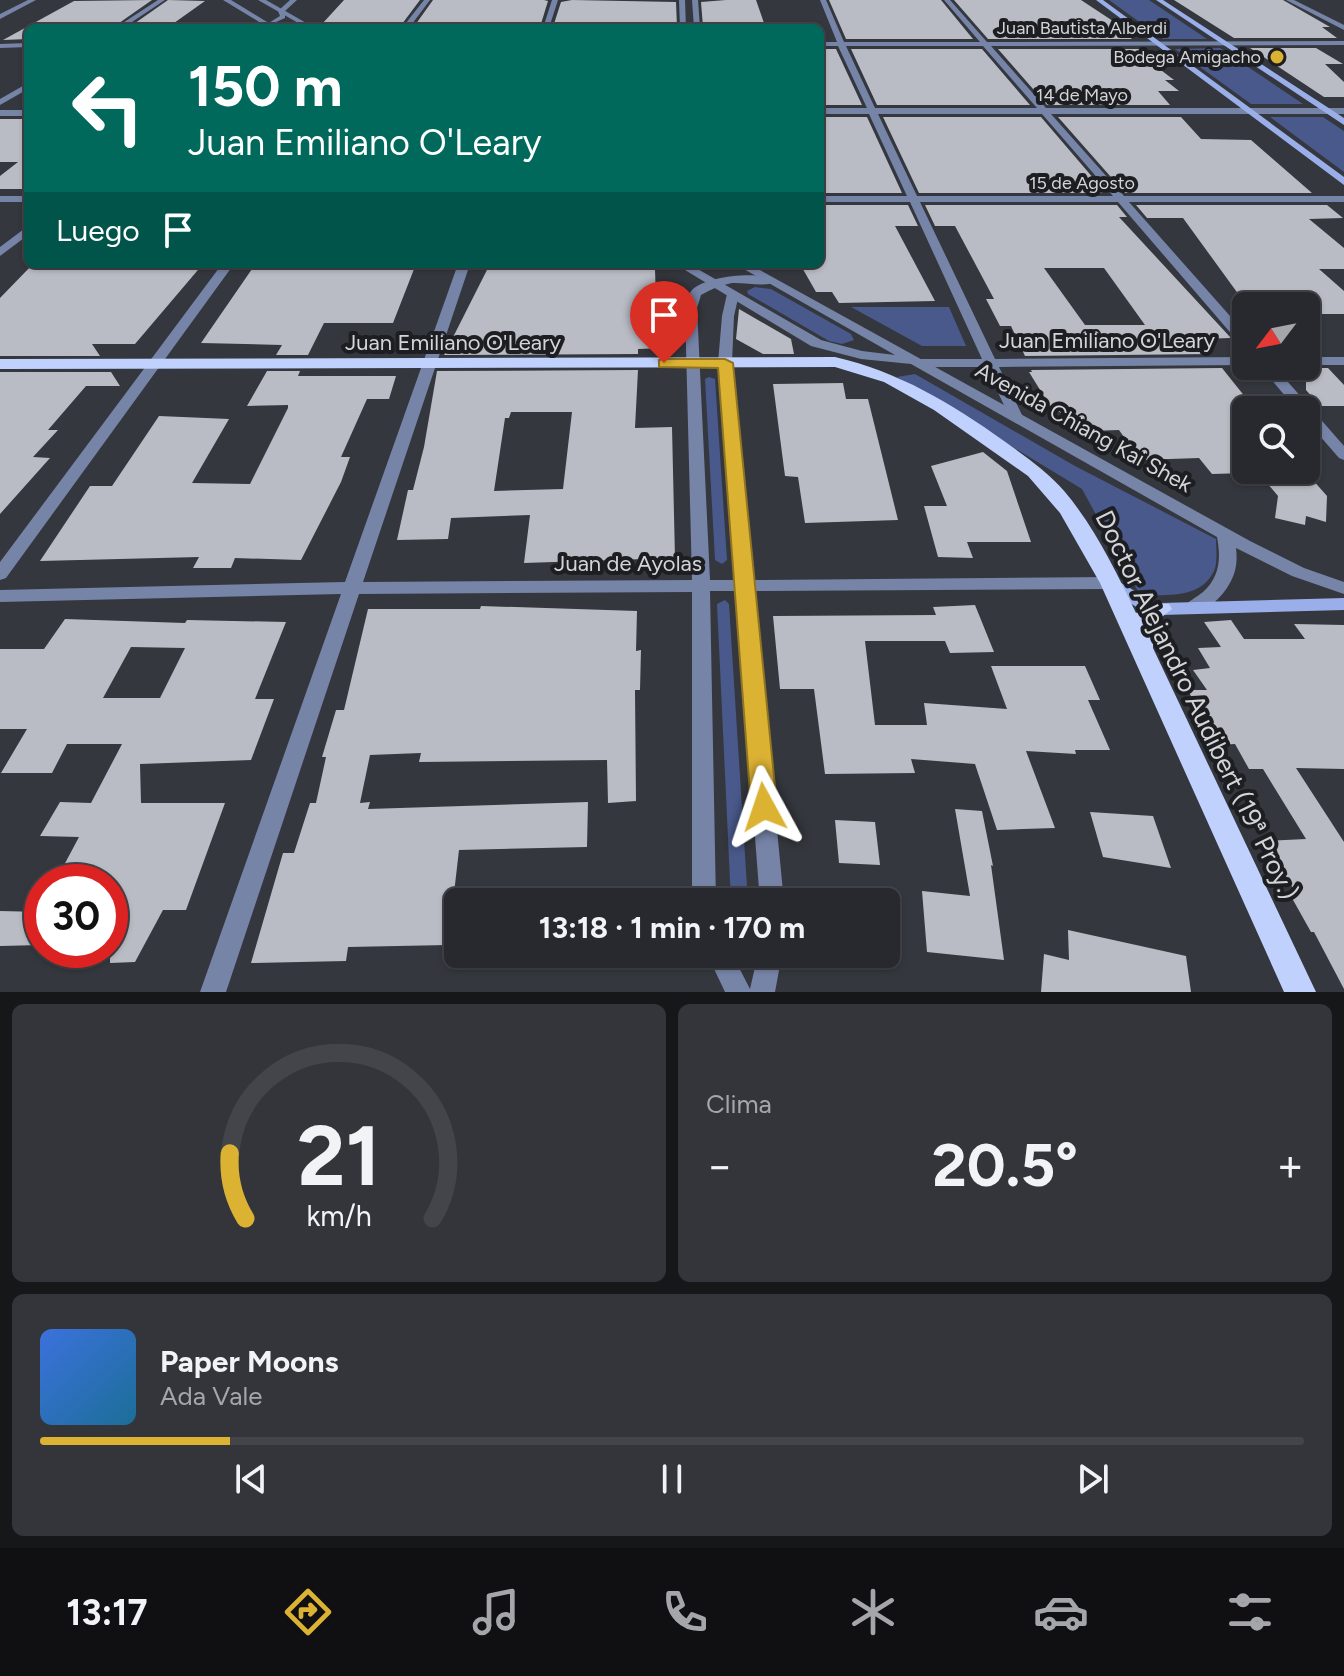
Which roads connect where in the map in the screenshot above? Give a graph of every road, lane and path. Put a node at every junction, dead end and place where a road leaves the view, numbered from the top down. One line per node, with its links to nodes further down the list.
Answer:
1 (33, 0): 16 (street)
2 (162, 0): 17 (street)
3 (226, 0): 18 (street)
4 (261, 0): 15 (street)
5 (294, 0): 15 (street)
6 (427, 0): 21 (street)
7 (555, 0): 22 (street)
8 (682, 0): 23 (street)
9 (695, 0): 24 (street)
10 (823, 0): 28 (street)
11 (947, 0): 29 (street)
12 (1099, 0): 30 (main road)
13 (1159, 0): 31 (main road)
14 (1289, 0): 25 (street)
15 (281, 11): 19 (street); 20 (street)
16 (0, 17)
17 (124, 24)
18 (265, 24)
19 (269, 24)
20 (305, 24)
21 (408, 24)
22 (547, 24)
23 (683, 24)
24 (697, 24)
25 (1344, 28)
26 (1344, 43): 31 (street, Juan Bautista Alberdi)
27 (824, 44): 28 (street, Juan Bautista Alberdi)
28 (841, 44): 29 (street, Juan Bautista Alberdi); 37 (street)
29 (985, 44): 30 (street, Juan Bautista Alberdi); 38 (street)
30 (1160, 44): 31 (street, Juan Bautista Alberdi); 39 (main road)
31 (1225, 44): 40 (main road)
32 (24, 45): 33 (street)
33 (0, 46)
34 (24, 88): 35 (street)
35 (0, 103)
36 (824, 111): 37 (street, 14 de Mayo)
37 (873, 111): 38 (street, 14 de Mayo); 49 (street)
38 (1044, 111): 39 (street, 14 de Mayo); 50 (street)
39 (1249, 111): 40 (street, 14 de Mayo); 45 (main road)
40 (1328, 111): 41 (street, 14 de Mayo); 44 (main road)
41 (1344, 111)
42 (0, 113): 43 (street)
43 (24, 113)
44 (1344, 122)
45 (1344, 182)
46 (0, 199): 47 (street)
47 (24, 199)
48 (824, 199): 49 (street, 15 de Agosto)
49 (915, 199): 50 (street, 15 de Agosto); 65 (street)
50 (1121, 199): 51 (street, 15 de Agosto); 61 (street)
51 (1344, 199)
52 (24, 232): 53 (street)
53 (0, 253)
54 (225, 268): 70 (street)
55 (463, 268): 71 (street)
56 (688, 268): 59 (street, Avenida Chiang Kai Shek)
57 (748, 268): 58 (street, Avenida Chiang Kai Shek)
58 (771, 281): 59 (street); 68 (street, Avenida Chiang Kai Shek)
59 (715, 284): 60 (street, Avenida Chiang Kai Shek); 66 (street)
60 (733, 294): 67 (street); 68 (street, Avenida Chiang Kai Shek)
61 (1232, 326)
62 (1232, 361): 65 (street, Juan Emiliano O'Leary)
63 (1320, 361): 64 (street)
64 (1344, 361)
65 (992, 362): 68 (street, Juan Emiliano O'Leary); 74 (street)
66 (693, 363): 67 (main road, Juan Emiliano O'Leary); 71 (main road, Juan Emiliano O'Leary); 81 (street)
67 (725, 363): 77 (main road, Juan Emiliano O'Leary); 82 (street)
68 (919, 363): 74 (street, Avenida Chiang Kai Shek)
69 (0, 364): 70 (main road, Juan Emiliano O'Leary)
70 (156, 364): 71 (main road, Juan Emiliano O'Leary); 79 (street)
71 (430, 364): 83 (street)
72 (1279, 380): 73 (street)
73 (1293, 396)
74 (1015, 415): 78 (street, Avenida Chiang Kai Shek)
75 (1320, 427): 76 (street)
76 (1344, 455)
77 (1019, 460): 80 (main road, Doctor Alejandro Audibert (19ª Proy.))
78 (1225, 534): 84 (street, Avenida Chiang Kai Shek); 87 (street)
79 (0, 574)
80 (1111, 583): 82 (street, Juan de Ayolas); 88 (main road); 89 (main road, Doctor Alejandro Audibert (19ª Proy.))
81 (701, 587): 82 (street, Juan de Ayolas); 83 (street, Juan de Ayolas); 90 (street)
82 (745, 587): 91 (street)
83 (354, 588): 85 (street, Juan de Ayolas); 94 (street)
84 (1344, 588)
85 (0, 596)
86 (1344, 604): 87 (main road)
87 (1191, 608): 88 (main road)
88 (1161, 609): 89 (main road)
89 (1142, 650): 97 (main road, Doctor Alejandro Audibert (19ª Proy.))
90 (704, 888)
91 (771, 888)
92 (726, 968): 95 (street)
93 (767, 968): 96 (street)
94 (213, 992)
95 (738, 992)
96 (762, 992)
97 (1300, 992)

